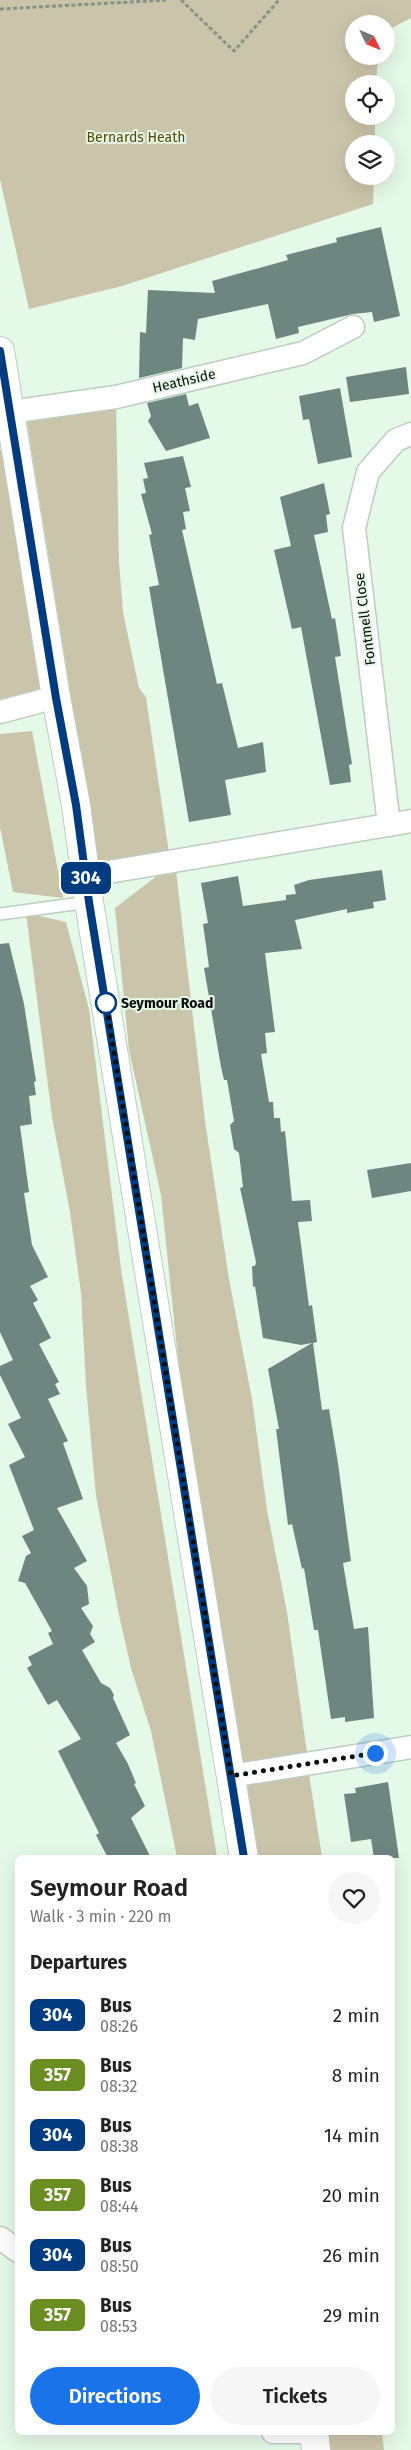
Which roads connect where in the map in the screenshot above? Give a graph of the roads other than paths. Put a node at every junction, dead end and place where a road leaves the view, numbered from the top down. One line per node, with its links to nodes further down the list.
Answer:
1 (353, 327): 3 (street, Heathside)
2 (0, 351): 3 (main road)
3 (10, 412): 5 (main road)
4 (411, 434): 7 (street, Fontmell Close)
5 (56, 698): 6 (street); 8 (main road)
6 (0, 712)
7 (400, 823): 8 (street)
8 (87, 889): 9 (lane); 11 (main road)
9 (0, 914)
10 (411, 1747): 11 (street)
11 (231, 1776): 12 (main road)
12 (244, 1855)
13 (0, 2238): 14 (street)
14 (15, 2249)
15 (314, 2435): 16 (main road)
16 (316, 2450)

